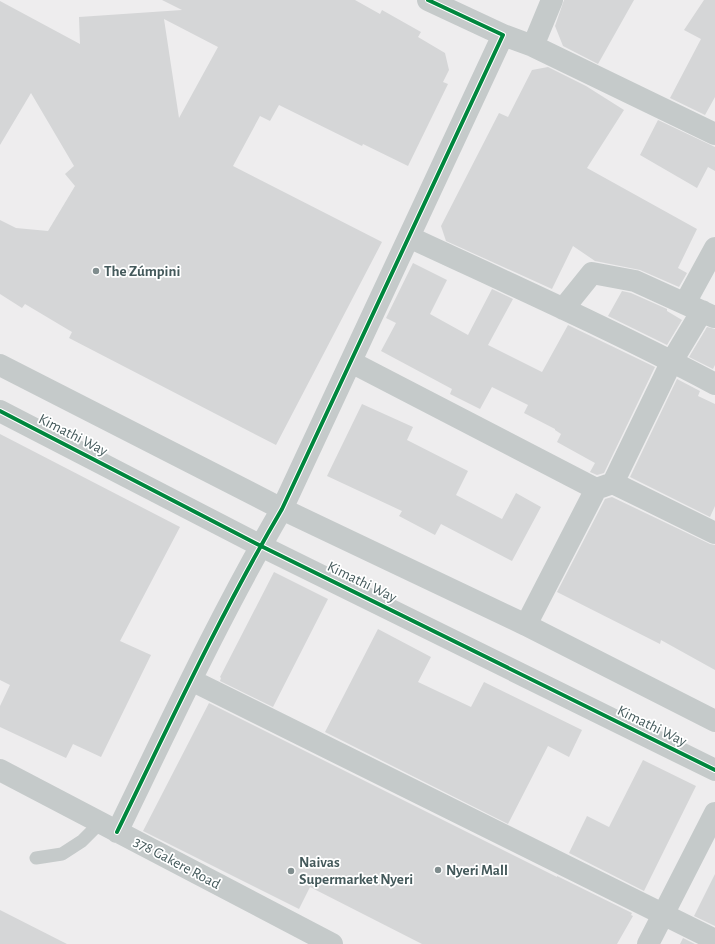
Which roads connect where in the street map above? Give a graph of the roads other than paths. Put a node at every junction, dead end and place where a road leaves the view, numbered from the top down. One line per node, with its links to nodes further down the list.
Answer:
1 (428, 0): 3 (street)
2 (552, 0): 4 (street)
3 (503, 36): 4 (street); 6 (street)
4 (533, 46): 5 (street)
5 (715, 134)
6 (409, 237): 8 (street); 11 (street)
7 (715, 248): 9 (street)
8 (563, 309): 9 (street); 10 (street)
9 (701, 310): 10 (street)
10 (672, 361): 13 (street); 15 (street)
11 (351, 362): 15 (street); 16 (street)
12 (0, 365): 16 (street, Kimathi Way)
13 (715, 384)
14 (0, 411): 18 (street, Kimathi Way)
15 (604, 486): 17 (street); 19 (street)
16 (282, 509): 18 (street); 19 (street, Kimathi Way)
17 (715, 533)
18 (261, 546): 20 (street); 23 (street, Kimathi Way)
19 (526, 626): 21 (street, Kimathi Way)
20 (191, 680): 25 (street); 27 (street)
21 (715, 721)
22 (0, 770): 25 (street, 378 Gakere Road)
23 (715, 770)
24 (715, 813): 27 (street)
25 (109, 827): 26 (lane); 29 (street, 378 Gakere Road)
26 (36, 858)
27 (663, 914): 28 (street); 30 (street)
28 (715, 940)
29 (332, 944)
30 (648, 944)

